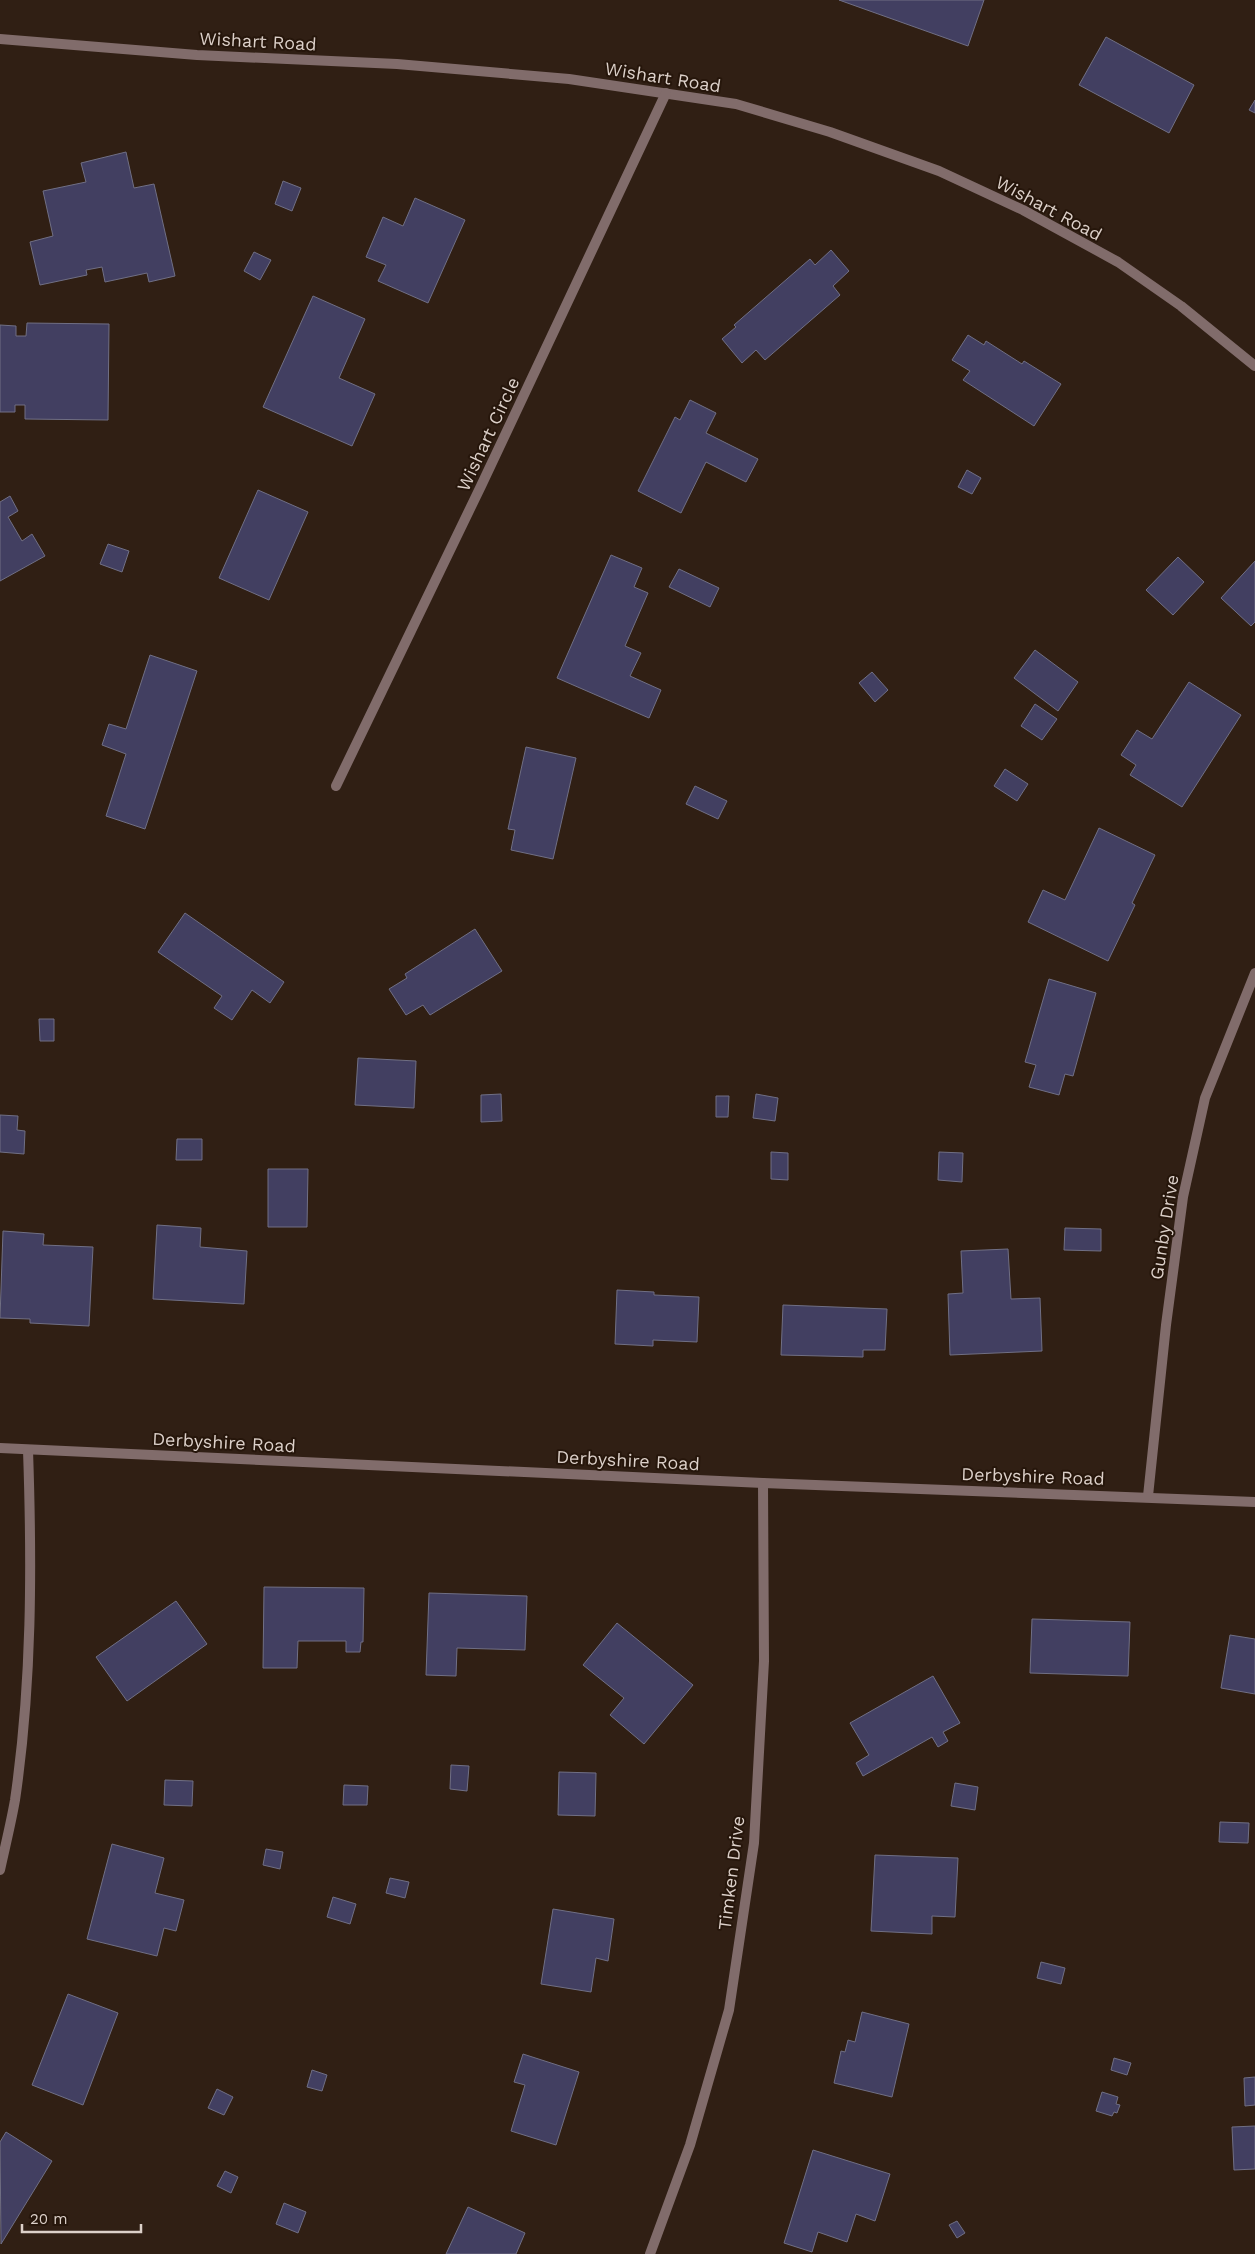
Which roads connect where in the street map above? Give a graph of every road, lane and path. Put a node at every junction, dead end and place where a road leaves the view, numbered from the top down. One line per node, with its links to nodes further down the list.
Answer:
1 (0, 39): 2 (street, Wishart Road)
2 (666, 93): 3 (street, Wishart Road); 4 (street, Wishart Circle)
3 (1255, 366)
4 (336, 786)
5 (1255, 973): 9 (street, Gunby Drive)
6 (0, 1448): 7 (street, Derbyshire Road)
7 (28, 1450): 8 (street, Derbyshire Road); 11 (street)
8 (763, 1483): 9 (street, Derbyshire Road); 12 (street, Timken Drive)
9 (1148, 1496): 10 (street, Derbyshire Road)
10 (1255, 1502)
11 (0, 1870)
12 (650, 2254)

